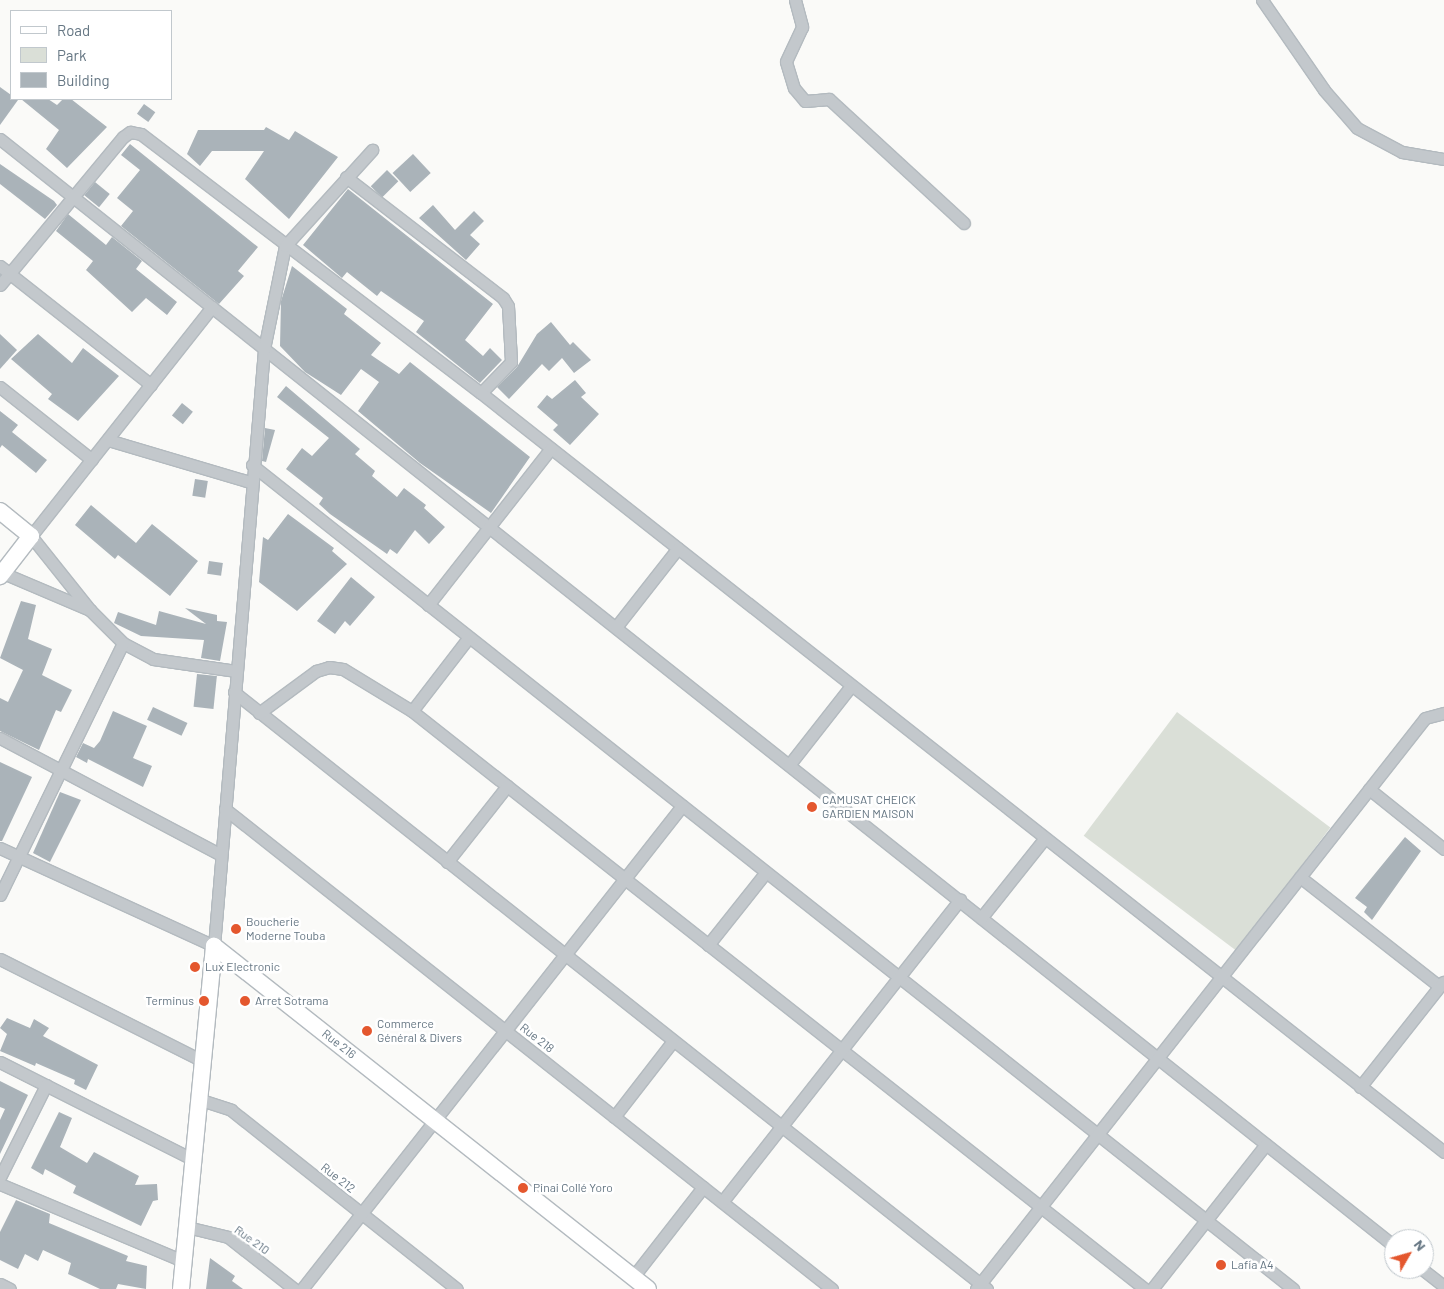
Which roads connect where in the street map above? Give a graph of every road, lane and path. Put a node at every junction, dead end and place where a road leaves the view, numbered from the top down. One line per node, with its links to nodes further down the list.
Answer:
1 (795, 0): 8 (street)
2 (1262, 0): 5 (street)
3 (0, 139): 7 (street)
4 (372, 150): 6 (street)
5 (1444, 159)
6 (346, 177): 9 (street); 17 (street)
7 (72, 196): 9 (street); 11 (street); 13 (street)
8 (964, 223)
9 (285, 246): 14 (street); 17 (street)
10 (0, 266): 11 (street)
11 (10, 273): 12 (street); 15 (street)
12 (0, 285)
13 (212, 307): 14 (street); 15 (street)
14 (264, 349): 21 (street); 24 (street)
15 (151, 385): 18 (street)
16 (0, 387): 20 (street)
17 (481, 392): 19 (street)
18 (108, 440): 20 (street); 22 (street)
19 (551, 448): 24 (street); 26 (street)
20 (92, 460): 25 (street)
21 (252, 464): 22 (street); 28 (street)
22 (250, 482): 33 (street)
23 (0, 511): 25 (street)
24 (489, 527): 28 (street); 30 (street)
25 (32, 536): 27 (street); 29 (street)
26 (678, 548): 30 (street); 34 (street)
27 (1, 574): 29 (street)
28 (428, 605): 31 (street)
29 (90, 610): 32 (street)
30 (616, 627): 40 (street)
31 (469, 638): 36 (street); 44 (street)
32 (123, 643): 33 (street); 41 (street)
33 (236, 671): 35 (street)
34 (851, 686): 40 (street); 46 (street)
35 (234, 692): 37 (street); 45 (street)
36 (412, 711): 37 (street); 42 (street)
37 (259, 712): 51 (street)
38 (1444, 713): 43 (street)
39 (0, 738): 41 (street)
40 (789, 765): 56 (street)
41 (64, 769): 49 (street); 50 (street)
42 (507, 786): 51 (street); 54 (street)
43 (1369, 789): 48 (street); 53 (street)
44 (682, 806): 52 (street); 54 (street)
45 (225, 809): 49 (street); 65 (street, Rue 218)
46 (1044, 839): 57 (street); 63 (street)
47 (0, 848): 50 (street, Rue 216)
48 (1444, 849)
49 (221, 855): 59 (street)
50 (19, 856): 55 (street); 59 (street, Rue 216)
51 (446, 862): 60 (street)
52 (766, 872): 58 (street); 62 (street)
53 (1300, 877): 63 (street); 64 (street)
54 (624, 879): 58 (street); 60 (street)
55 (0, 894)
56 (960, 900): 57 (street); 62 (street)
57 (981, 918): 68 (street)
58 (708, 945): 67 (street)
59 (214, 946): 69 (street); 75 (street, Rue 216)
60 (564, 955): 65 (street); 66 (street)
61 (0, 959): 69 (street)
62 (899, 977): 67 (street); 77 (street)
63 (1220, 979): 68 (street); 72 (street)
64 (1442, 984): 72 (street)
65 (505, 1031): 74 (street, Rue 218); 75 (street)
66 (673, 1041): 74 (street); 76 (street)
67 (842, 1050): 76 (street); 85 (street)
68 (1158, 1058): 77 (street); 78 (street)
69 (201, 1060): 73 (street)
70 (0, 1062): 71 (street)
71 (46, 1085): 80 (street); 81 (street)
72 (1360, 1087): 79 (street)
73 (198, 1099): 80 (street); 86 (street, Rue 212)
74 (614, 1117): 83 (street, Rue 218)
75 (435, 1120): 86 (street); 91 (street, Rue 216)
76 (782, 1127): 84 (street); 95 (street)
77 (1098, 1134): 85 (street); 87 (street)
78 (1266, 1144): 87 (street); 89 (street)
79 (1444, 1152)
80 (192, 1159): 88 (street)
81 (0, 1177)
82 (0, 1184): 90 (street)
83 (703, 1188): 84 (street, Rue 218); 91 (street)
84 (722, 1202): 102 (street, Rue 218)
85 (1041, 1207): 95 (street); 103 (street)
86 (361, 1214): 99 (street); 100 (street, Rue 212)
87 (1206, 1220): 104 (street); 105 (street)
88 (186, 1227): 90 (street); 98 (street, Rue 210)
89 (1384, 1238)
90 (183, 1261): 97 (street)
91 (633, 1277): 101 (street, Rue 216)
92 (1434, 1278): 94 (street)
93 (0, 1284): 96 (street)
94 (1444, 1286)
95 (981, 1287)
96 (10, 1289)
97 (181, 1289)
98 (294, 1289)
99 (302, 1289)
100 (456, 1289)
101 (648, 1289)
102 (832, 1289)
103 (1145, 1289)
104 (1152, 1289)
105 (1294, 1289)

